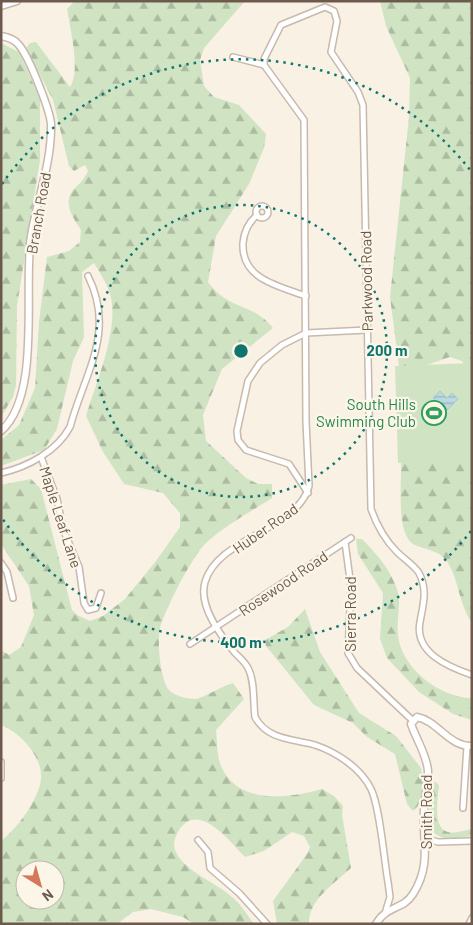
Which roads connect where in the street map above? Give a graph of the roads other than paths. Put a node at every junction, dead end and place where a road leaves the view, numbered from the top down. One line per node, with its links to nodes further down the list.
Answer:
1 (17, 1): 2 (street)
2 (1, 6)
3 (1, 36): 11 (street, Branch Road)
4 (233, 56): 5 (street)
5 (264, 65): 8 (street, Huber Road); 9 (street, Parkwood Road)
6 (257, 215): 8 (street)
7 (88, 276): 12 (street)
8 (306, 296): 10 (street, Huber Road)
9 (367, 330): 10 (street); 22 (street, Parkwood Road)
10 (306, 333): 14 (street, Huber Road); 14 (street)
11 (1, 431)
12 (41, 457): 13 (street); 18 (street, Maple Leaf Lane)
13 (1, 473)
14 (308, 493): 20 (street, Huber Road)
15 (351, 538): 16 (street, Rosewood Road)
16 (344, 542): 20 (street, Rosewood Road); 23 (street, Sierra Road)
17 (1, 564): 19 (street)
18 (101, 593)
19 (13, 598)
20 (217, 628): 21 (street, Rosewood Road); 31 (street, Huber Road)
21 (190, 644)
22 (472, 675)
23 (412, 720): 24 (street); 28 (street, Smith Road)
24 (469, 746): 27 (street)
25 (1, 762): 26 (street)
26 (1, 778)
27 (463, 808)
28 (425, 838): 30 (street); 31 (street, Smith Road)
29 (198, 840): 33 (street)
30 (472, 841)
31 (386, 910): 34 (street, Smith Road)
32 (472, 918): 35 (street)
33 (267, 924)
34 (376, 924)
35 (469, 924)

